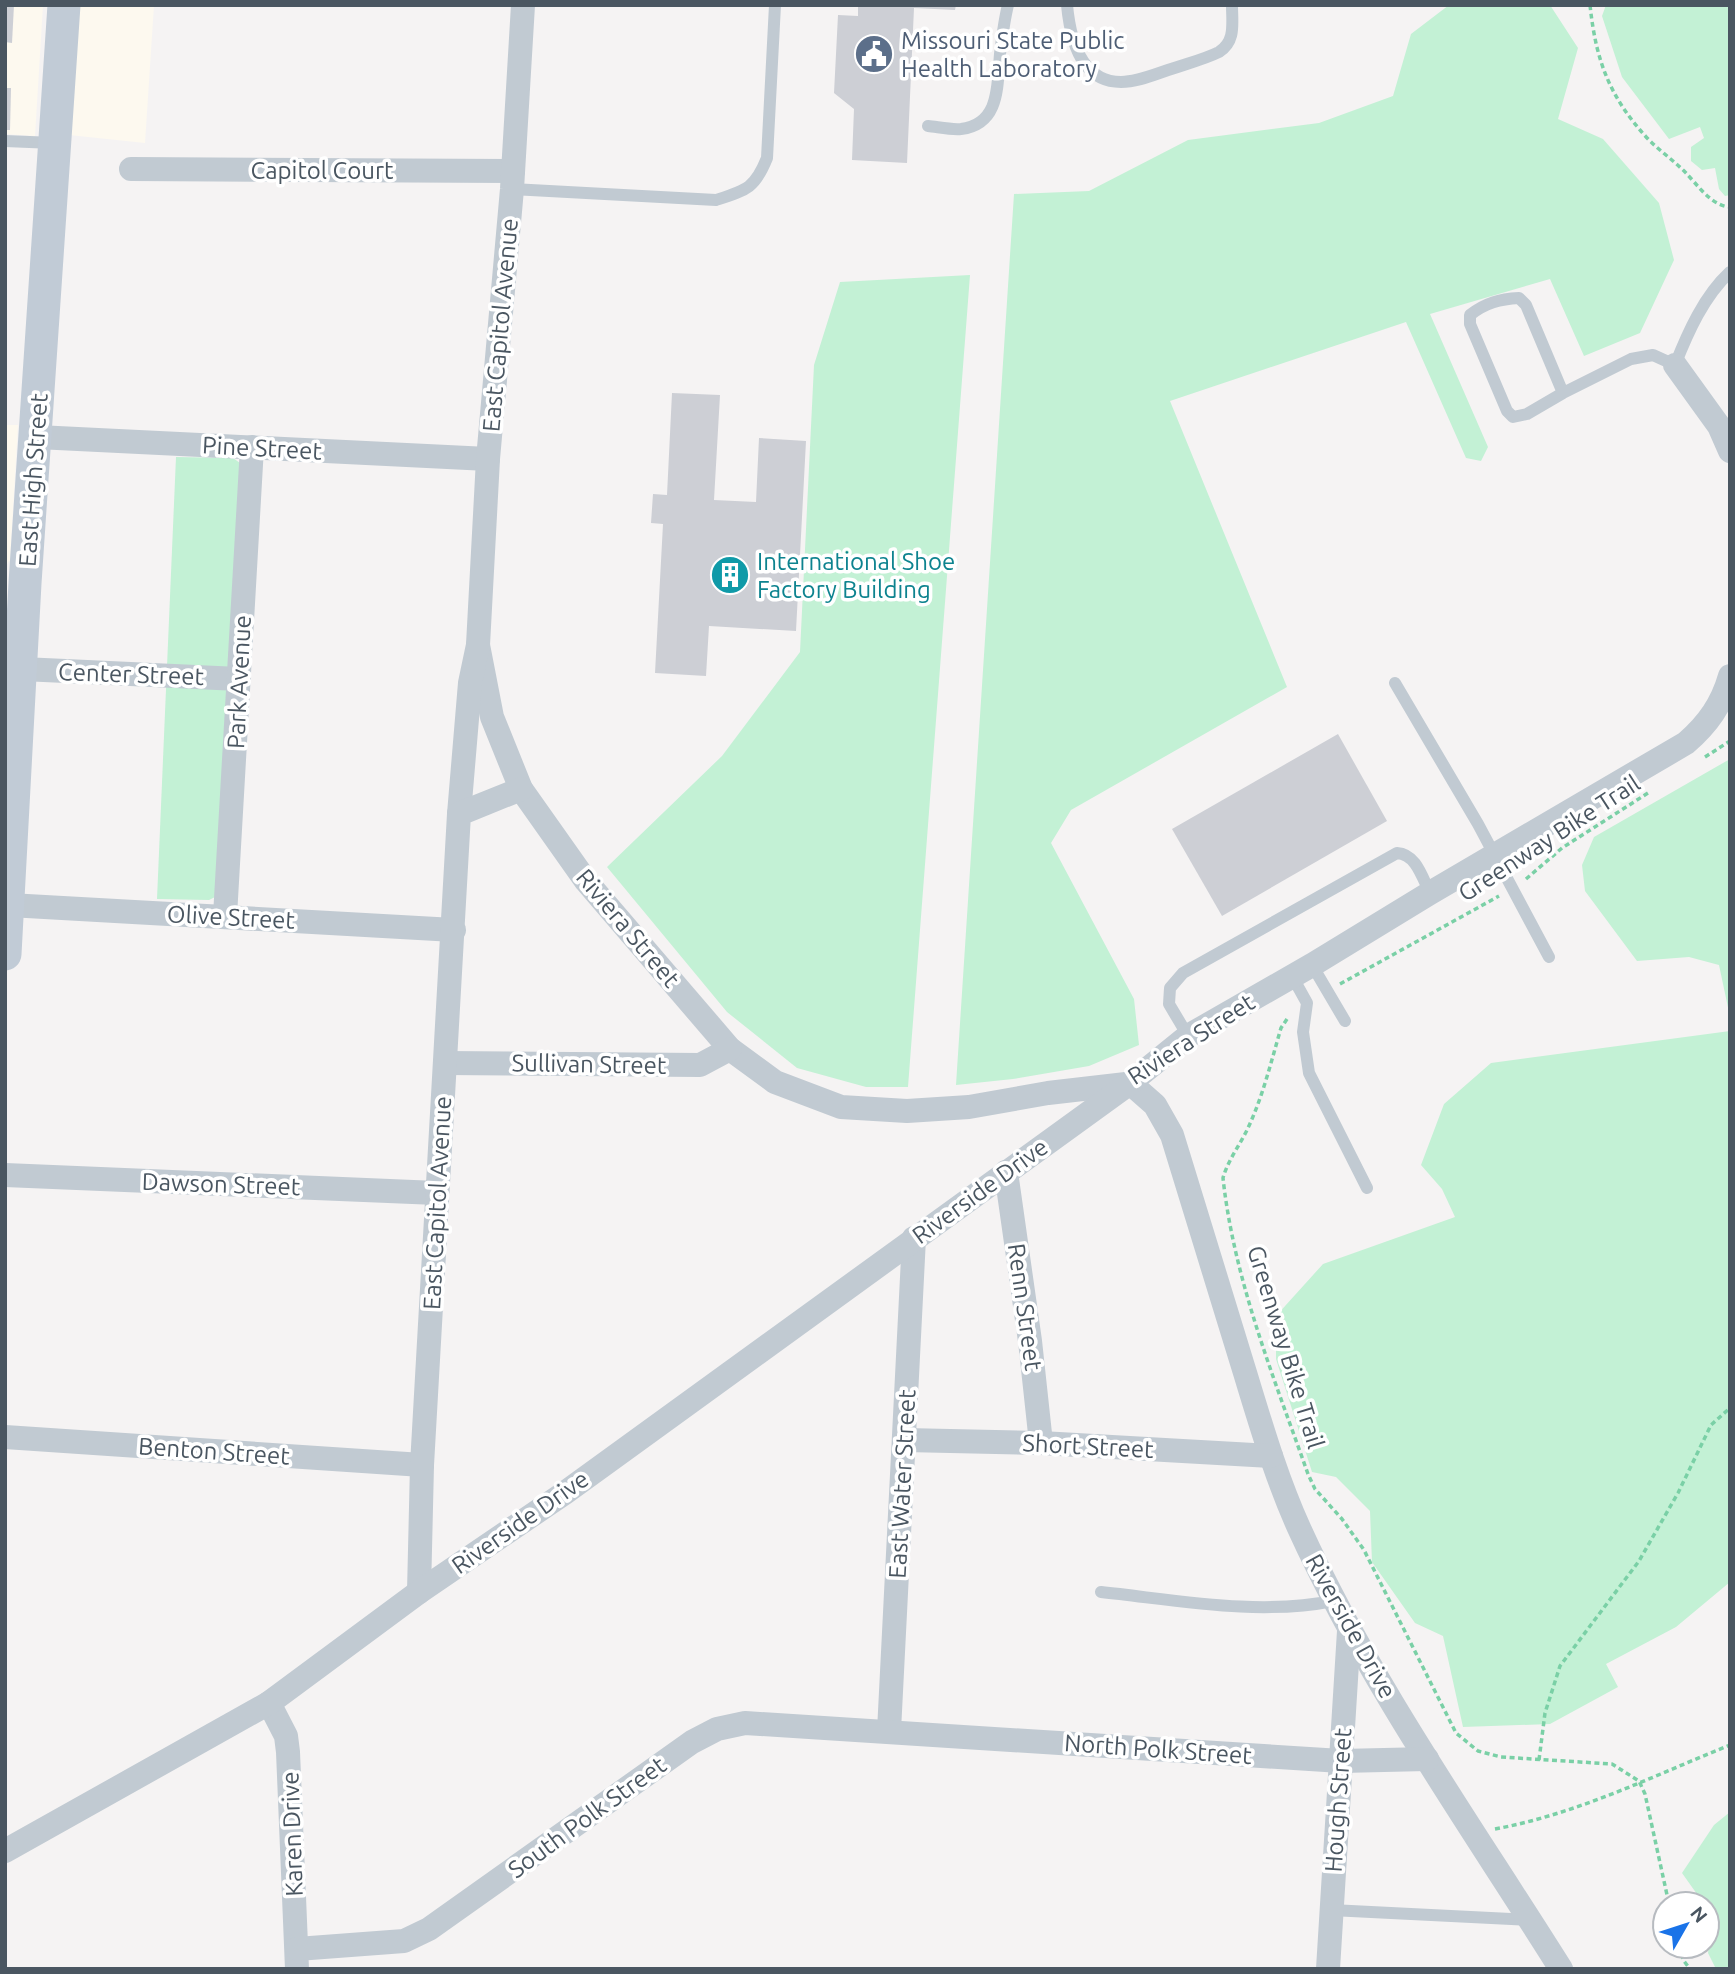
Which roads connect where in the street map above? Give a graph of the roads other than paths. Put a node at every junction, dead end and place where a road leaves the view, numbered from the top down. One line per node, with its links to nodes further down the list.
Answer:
1 (64, 5): 9 (main road, East High Street)
2 (523, 5): 11 (street, East Capitol Avenue)
3 (775, 5): 11 (lane)
4 (1009, 5): 7 (lane)
5 (1068, 5): 6 (lane)
6 (1232, 5)
7 (928, 126)
8 (5, 141): 9 (lane)
9 (54, 143): 15 (main road, East High Street)
10 (131, 169): 11 (street, Capitol Court)
11 (513, 181): 18 (street, East Capitol Avenue)
12 (1730, 272): 13 (lane)
13 (1675, 365): 14 (lane); 17 (street)
14 (1563, 393): 14 (lane)
15 (37, 437): 16 (street, Pine Street); 19 (main road, East High Street)
16 (252, 447): 18 (street, Pine Street); 23 (street, Park Avenue)
17 (1730, 451)
18 (488, 459): 20 (street, East Capitol Avenue)
19 (15, 583): 21 (main road, East High Street)
20 (478, 645): 25 (street, East Capitol Avenue); 26 (street, East Capitol Avenue)
21 (22, 669): 23 (street, Center Street); 29 (main road, East High Street)
22 (1730, 676): 27 (street, Riviera Street)
23 (239, 678): 30 (street, Park Avenue)
24 (1395, 683): 27 (lane)
25 (521, 789): 26 (street); 37 (street, Riviera Street)
26 (459, 814): 31 (street, East Capitol Avenue)
27 (1495, 856): 28 (street, Riviera Street); 33 (lane)
28 (1430, 893): 34 (street, Riviera Street); 36 (lane)
29 (9, 905): 30 (street, Olive Street); 32 (main road, East High Street)
30 (225, 916): 31 (street, Olive Street)
31 (454, 930): 38 (street, East Capitol Avenue)
32 (5, 954)
33 (1549, 957)
34 (1302, 971): 35 (lane); 36 (street, Riviera Street); 42 (lane)
35 (1345, 1021)
36 (1188, 1036): 39 (street, Riviera Street)
37 (730, 1049): 38 (street, Sullivan Street); 39 (street, Riviera Street)
38 (445, 1062): 43 (street, East Capitol Avenue)
39 (1130, 1083): 40 (street, Riverside Drive); 48 (street, Riverside Drive)
40 (1006, 1172): 44 (street, Riverside Drive); 47 (street, Renn Street)
41 (5, 1175): 43 (street, Dawson Street)
42 (1367, 1188)
43 (437, 1193): 49 (street, East Capitol Avenue)
44 (914, 1238): 46 (street, East Water Street); 50 (street, Riverside Drive)
45 (5, 1437): 49 (street, Benton Street)
46 (905, 1440): 47 (street, Short Street); 55 (street, East Water Street)
47 (1041, 1443): 48 (street, Short Street)
48 (1271, 1456): 52 (street, Riverside Drive)
49 (422, 1465): 50 (street, East Capitol Avenue)
50 (419, 1592): 54 (street, Riverside Drive)
51 (1101, 1592): 52 (lane)
52 (1333, 1601): 53 (street, Riverside Drive)
53 (1349, 1631): 56 (street, Riverside Drive); 57 (street, Hough Street)
54 (269, 1703): 58 (street, Riverside Drive); 61 (street, Karen Drive)
55 (889, 1731): 57 (street, North Polk Street); 61 (street, South Polk Street)
56 (1427, 1759): 57 (street, North Polk Street); 60 (street, Riverside Drive)
57 (1341, 1760): 59 (street, Hough Street)
58 (5, 1851)
59 (1331, 1910): 60 (lane); 62 (street, Hough Street)
60 (1530, 1920): 63 (street, Riverside Drive)
61 (297, 1959)
62 (1328, 1969)
63 (1561, 1969)

